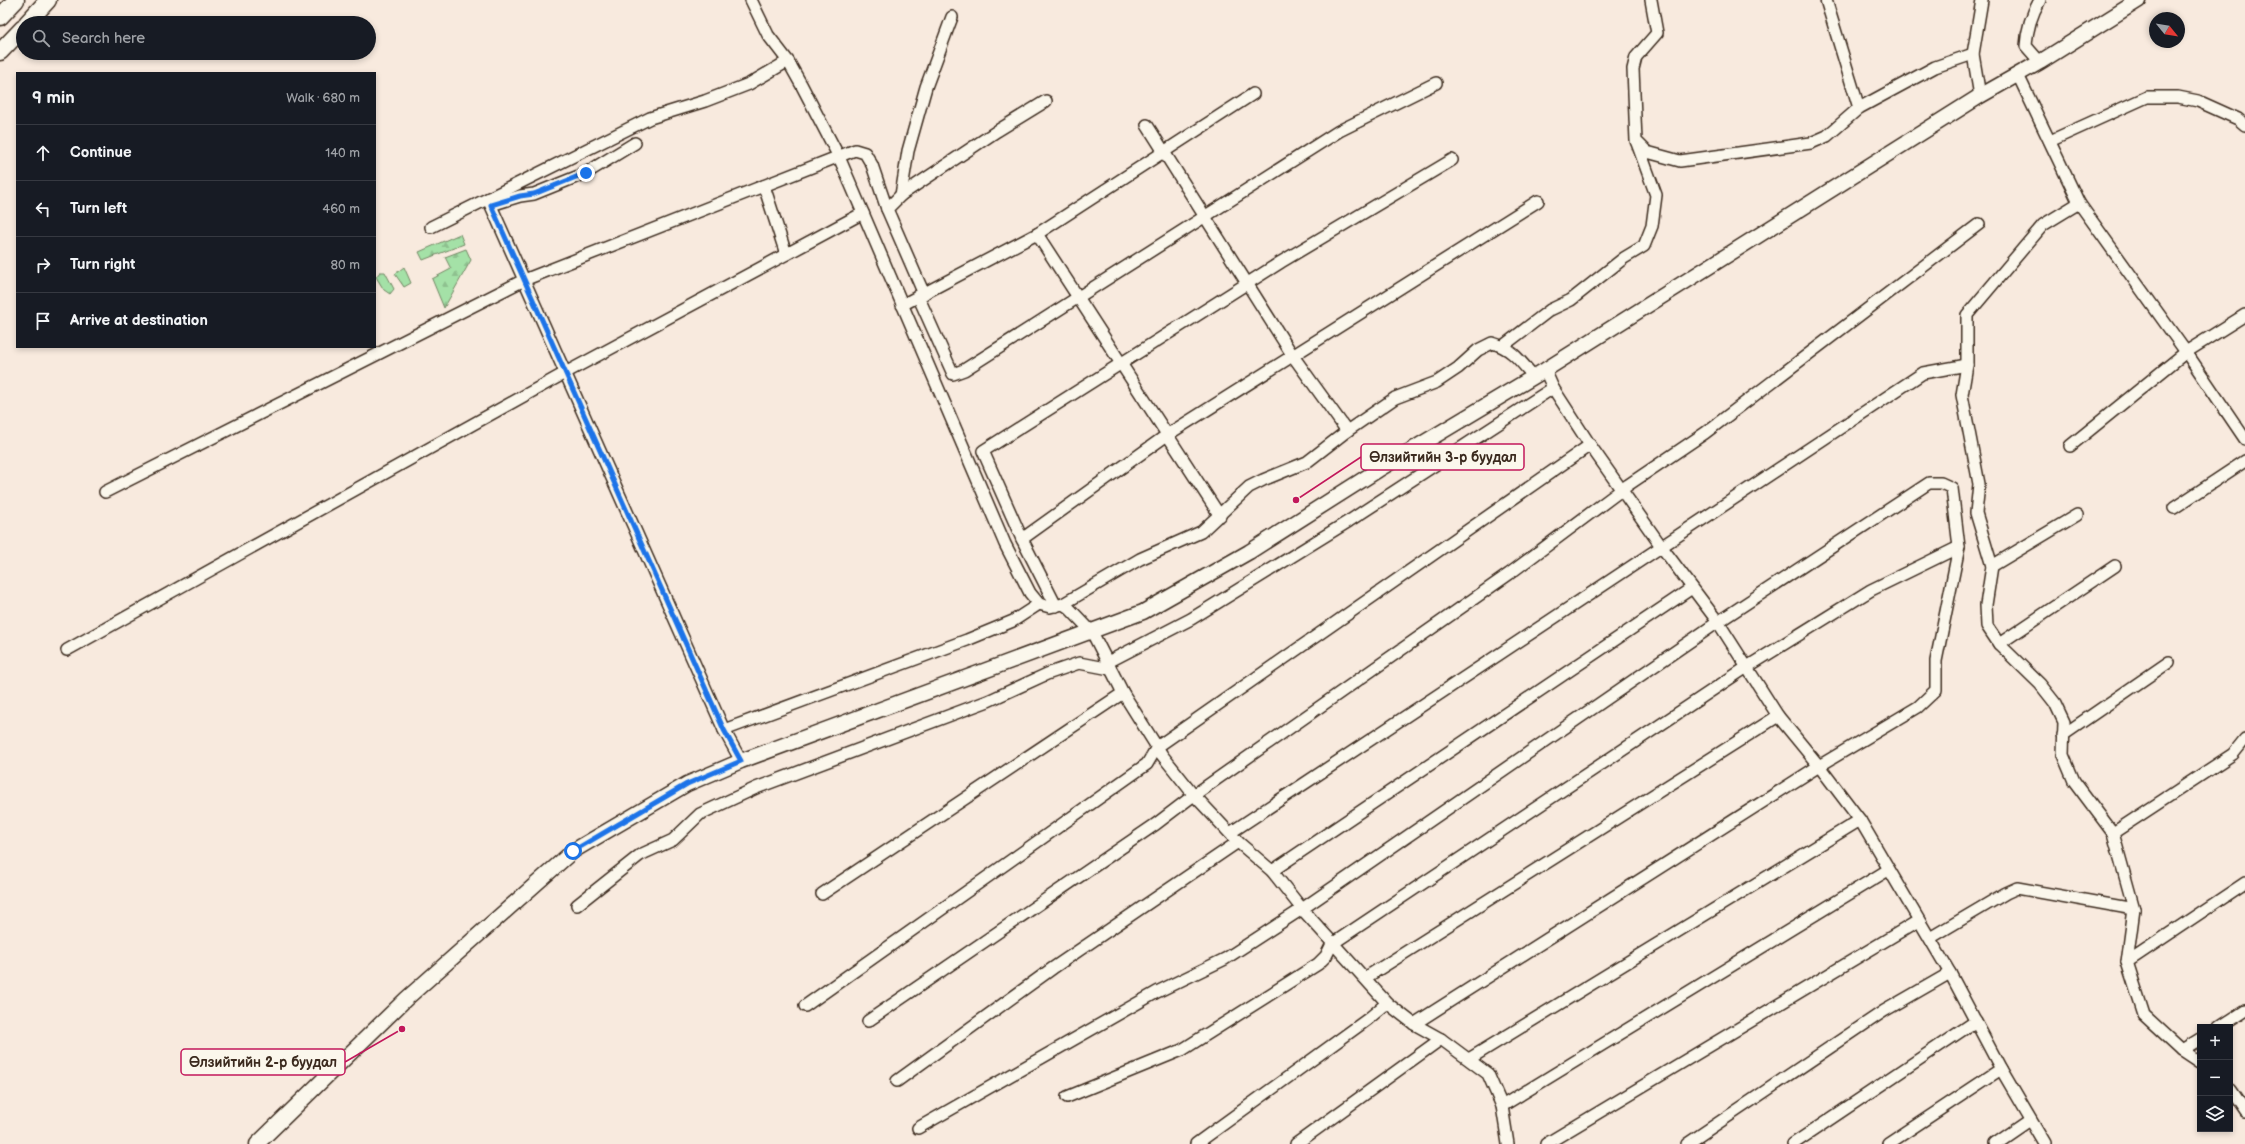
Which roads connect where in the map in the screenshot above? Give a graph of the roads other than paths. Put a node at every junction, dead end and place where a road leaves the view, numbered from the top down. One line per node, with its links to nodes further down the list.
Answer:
1 (16, 0): 10 (highway)
2 (48, 0): 9 (highway)
3 (751, 0): 15 (street)
4 (1651, 0): 26 (street)
5 (1826, 0): 22 (street)
6 (1982, 0): 14 (street)
7 (2040, 0): 16 (street)
8 (2139, 0): 16 (main road)
9 (33, 16)
10 (0, 17)
11 (952, 17): 32 (street)
12 (16, 35): 13 (highway)
13 (0, 52)
14 (1973, 54): 20 (street); 22 (street)
15 (788, 61): 23 (street); 29 (street)
16 (2040, 62): 17 (main road)
17 (2018, 75): 20 (main road); 27 (street)
18 (1436, 83): 38 (street)
19 (1253, 94): 28 (street)
20 (1980, 96): 55 (main road)
21 (1046, 101): 32 (street)
22 (1859, 108): 26 (street)
23 (641, 123): 34 (street); 34 (street)
24 (1147, 125): 28 (street)
25 (2245, 125): 27 (street)
26 (1636, 140): 49 (street)
27 (2050, 141): 35 (street)
28 (1163, 151): 38 (street); 41 (street)
29 (839, 157): 31 (street); 36 (street); 37 (street)
30 (1452, 160): 44 (street)
31 (764, 186): 42 (street); 43 (street)
32 (901, 195): 36 (street)
33 (1538, 201): 51 (street)
34 (490, 202): 40 (street); 43 (street)
35 (2079, 203): 50 (street); 53 (street)
36 (887, 209): 45 (street)
37 (863, 213): 42 (street); 47 (street)
38 (1204, 217): 44 (street); 46 (street)
39 (1979, 224): 63 (street)
40 (431, 227)
41 (1037, 234): 45 (street); 46 (street)
42 (786, 254): 54 (street)
43 (524, 280): 54 (street); 64 (street)
44 (1247, 285): 51 (street); 52 (street)
45 (921, 295): 46 (street); 47 (street)
46 (1077, 297): 52 (street)
47 (902, 305): 74 (street)
48 (2245, 315): 50 (street)
49 (1503, 346): 55 (street); 57 (street)
50 (2186, 352): 59 (street); 61 (street)
51 (1293, 356): 57 (street); 58 (street)
52 (1119, 364): 58 (street); 68 (street)
53 (1967, 365): 69 (street); 71 (street)
54 (565, 373): 79 (street); 85 (street)
55 (1539, 373): 56 (street); 77 (main road)
56 (1553, 388): 60 (street); 81 (street)
57 (1347, 431): 67 (street)
58 (1166, 435): 67 (street); 68 (street)
59 (2245, 439)
60 (1590, 445): 63 (street); 88 (street)
61 (2070, 446)
62 (2245, 461): 65 (street)
63 (1622, 490): 69 (street); 91 (street)
64 (105, 492)
65 (2174, 508)
66 (2077, 515): 71 (street)
67 (1220, 516): 75 (street)
68 (1022, 539): 75 (street)
69 (1660, 546): 73 (street); 94 (street)
70 (1959, 547): 76 (street); 82 (street); 90 (street)
71 (1992, 566): 78 (street)
72 (2115, 566): 78 (street)
73 (1692, 588): 76 (street); 97 (street)
74 (1039, 604): 75 (street); 85 (street)
75 (1059, 605): 77 (street)
76 (1718, 622): 82 (street); 101 (street)
77 (1092, 632): 81 (street); 89 (main road)
78 (1999, 644): 86 (street)
79 (67, 650)
80 (2169, 662): 86 (street)
81 (1108, 666): 83 (street); 100 (street)
82 (1747, 667): 84 (street); 105 (street)
83 (1123, 693): 88 (street); 99 (street)
84 (1778, 716): 90 (street); 108 (street)
85 (724, 730): 89 (street)
86 (2063, 735): 93 (street)
87 (2245, 739): 93 (street)
88 (1157, 747): 91 (street); 110 (street)
89 (741, 761): 129 (main road)
90 (1819, 766): 92 (street); 114 (street)
91 (1194, 795): 94 (street); 112 (street)
92 (1860, 820): 96 (street); 119 (street)
93 (2113, 832): 102 (street)
94 (1230, 833): 95 (street)
95 (1238, 842): 97 (street); 122 (street)
96 (1888, 870): 103 (street); 125 (street)
97 (1272, 871): 101 (street)
98 (2245, 884): 106 (street)
99 (822, 894)
100 (577, 905)
101 (1302, 909): 105 (street); 128 (street)
102 (2134, 909): 104 (street); 106 (street)
103 (1918, 920): 104 (street); 133 (street)
104 (1930, 938): 107 (street)
105 (1332, 944): 108 (street); 124 (street)
106 (2126, 962): 118 (street)
107 (1950, 973): 113 (street); 134 (street)
108 (1365, 978): 109 (street)
109 (1386, 1002): 114 (street); 130 (street)
110 (805, 1006)
111 (2245, 1010): 115 (street)
112 (868, 1021)
113 (1976, 1021): 121 (street); 135 (street)
114 (1414, 1024): 116 (street)
115 (2224, 1024)
116 (1441, 1039): 119 (street); 131 (street)
117 (2197, 1041): 118 (street)
118 (2182, 1050): 120 (street)
119 (1469, 1059): 125 (street)
120 (2197, 1060)
121 (2001, 1069): 127 (street); 136 (street)
122 (897, 1080)
123 (2233, 1093): 126 (street)
124 (1067, 1097)
125 (1502, 1106): 132 (street)
126 (2245, 1111)
127 (2030, 1120): 137 (street); 138 (street)
128 (918, 1128)
129 (256, 1144)
130 (1196, 1144)
131 (1296, 1144)
132 (1508, 1144)
133 (1546, 1144)
134 (1687, 1144)
135 (1793, 1144)
136 (1888, 1144)
137 (1995, 1144)
138 (2045, 1144)

